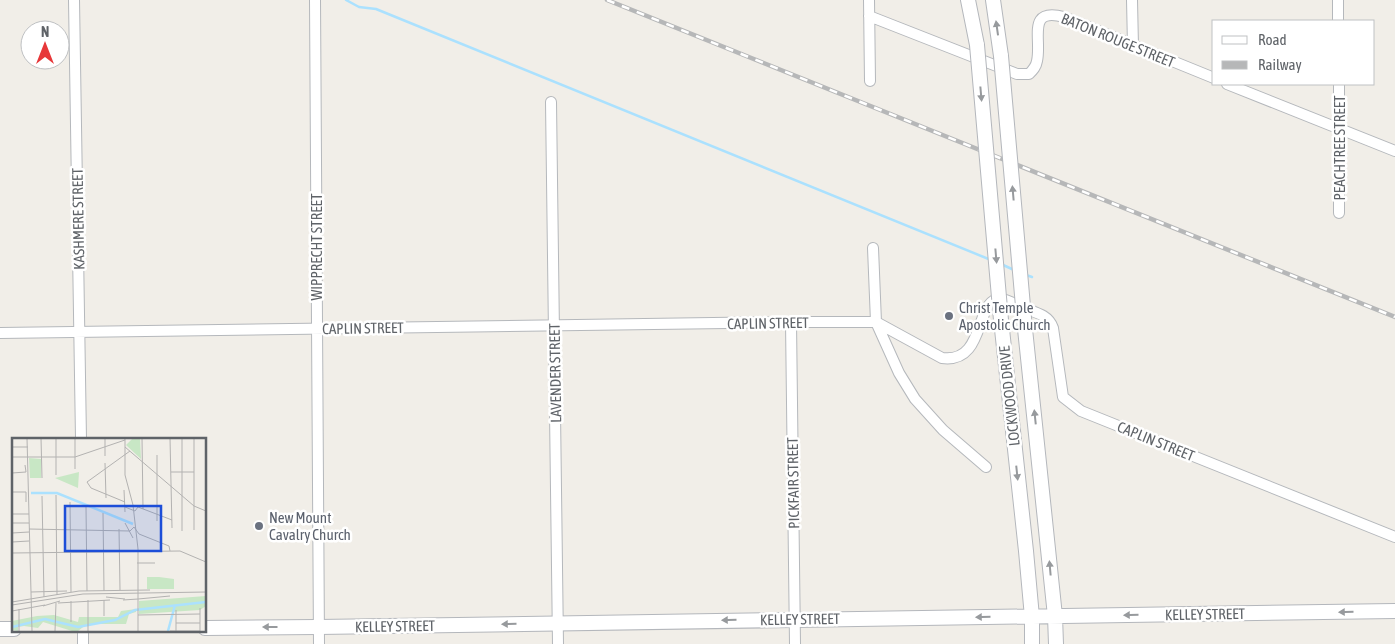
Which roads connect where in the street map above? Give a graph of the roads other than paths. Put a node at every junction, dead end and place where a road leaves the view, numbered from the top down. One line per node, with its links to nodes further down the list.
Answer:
1 (74, 0): 24 (street, KASHMERE STREET)
2 (314, 0): 23 (street, WIPPRECHT STREET)
3 (869, 0): 8 (street)
4 (968, 0): 30 (main road, LOCKWOOD DRIVE, one-way to 30, bridge)
5 (993, 0): 31 (main road, LOCKWOOD DRIVE, one-way to 5, bridge)
6 (1132, 0): 10 (street)
7 (1338, 0): 9 (street)
8 (869, 16): 10 (street, BATON ROUGE STREET); 12 (street)
9 (1338, 20)
10 (1133, 46): 11 (street, BATON ROUGE STREET)
11 (1212, 77)
12 (870, 81)
13 (1230, 85): 16 (street)
14 (1339, 85): 16 (street, PEACHTREE STREET)
15 (551, 102): 22 (street, LAVENDER STREET)
16 (1340, 129): 17 (street); 18 (street, PEACHTREE STREET)
17 (1395, 151)
18 (1339, 213)
19 (873, 248): 21 (street)
20 (791, 322): 21 (street, CAPLIN STREET); 22 (street, CAPLIN STREET); 32 (street, PICKFAIR STREET)
21 (876, 322): 27 (street); 28 (street, CAPLIN STREET)
22 (554, 326): 23 (street, CAPLIN STREET); 33 (street, LAVENDER STREET)
23 (316, 329): 24 (street, CAPLIN STREET); 34 (street, WIPPRECHT STREET)
24 (80, 332): 25 (street, CAPLIN STREET); 26 (street, KASHMERE STREET)
25 (0, 333)
26 (81, 438)
27 (986, 467)
28 (1395, 538)
29 (1395, 611): 31 (main road, KELLEY STREET, one-way to 31)
30 (1032, 616): 31 (main road, KELLEY STREET); 32 (main road, KELLEY STREET, one-way to 32); 39 (main road, LOCKWOOD DRIVE)
31 (1055, 616): 40 (main road, LOCKWOOD DRIVE)
32 (795, 619): 33 (main road, KELLEY STREET, one-way to 33); 38 (street, PICKFAIR STREET)
33 (558, 624): 34 (main road, KELLEY STREET, one-way to 34); 37 (street, LAVENDER STREET)
34 (318, 627): 35 (main road, KELLEY STREET, one-way to 35); 36 (street, WIPPRECHT STREET)
35 (206, 628)
36 (318, 644)
37 (558, 644)
38 (796, 644)
39 (1032, 644)
40 (1056, 644)

